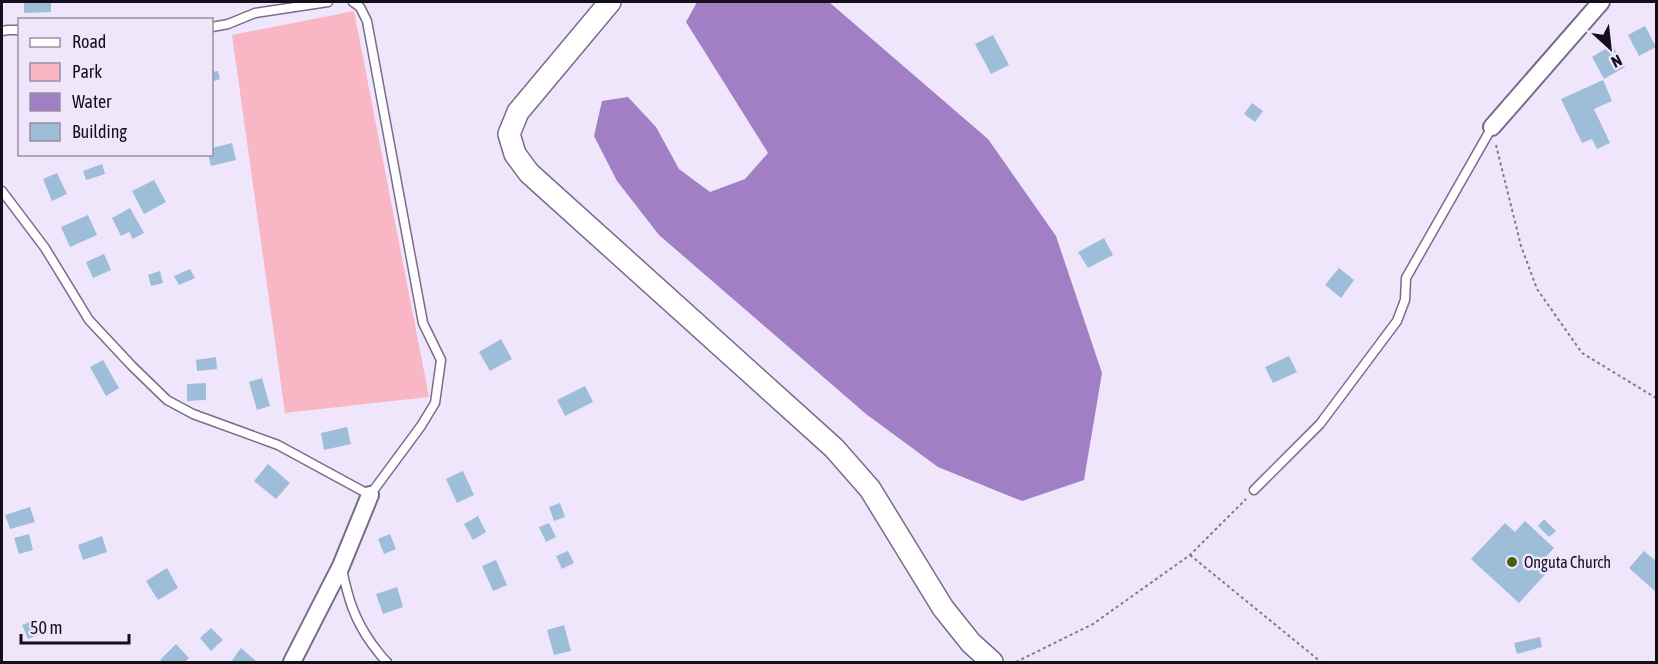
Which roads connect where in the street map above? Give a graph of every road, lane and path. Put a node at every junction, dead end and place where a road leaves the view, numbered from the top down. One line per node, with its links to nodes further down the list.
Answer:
1 (328, 2): 5 (lane)
2 (353, 2): 12 (lane)
3 (610, 2): 17 (street)
4 (1601, 2): 8 (street)
5 (213, 27)
6 (18, 30): 7 (lane)
7 (2, 32)
8 (1491, 127): 10 (path); 11 (lane)
9 (2, 191): 12 (lane)
10 (1656, 398)
11 (1254, 490): 13 (path)
12 (370, 495): 14 (street)
13 (1190, 555): 18 (path); 19 (path)
14 (341, 566): 15 (street); 16 (lane)
15 (292, 663)
16 (387, 663)
17 (992, 663)
18 (1016, 663)
19 (1321, 663)

